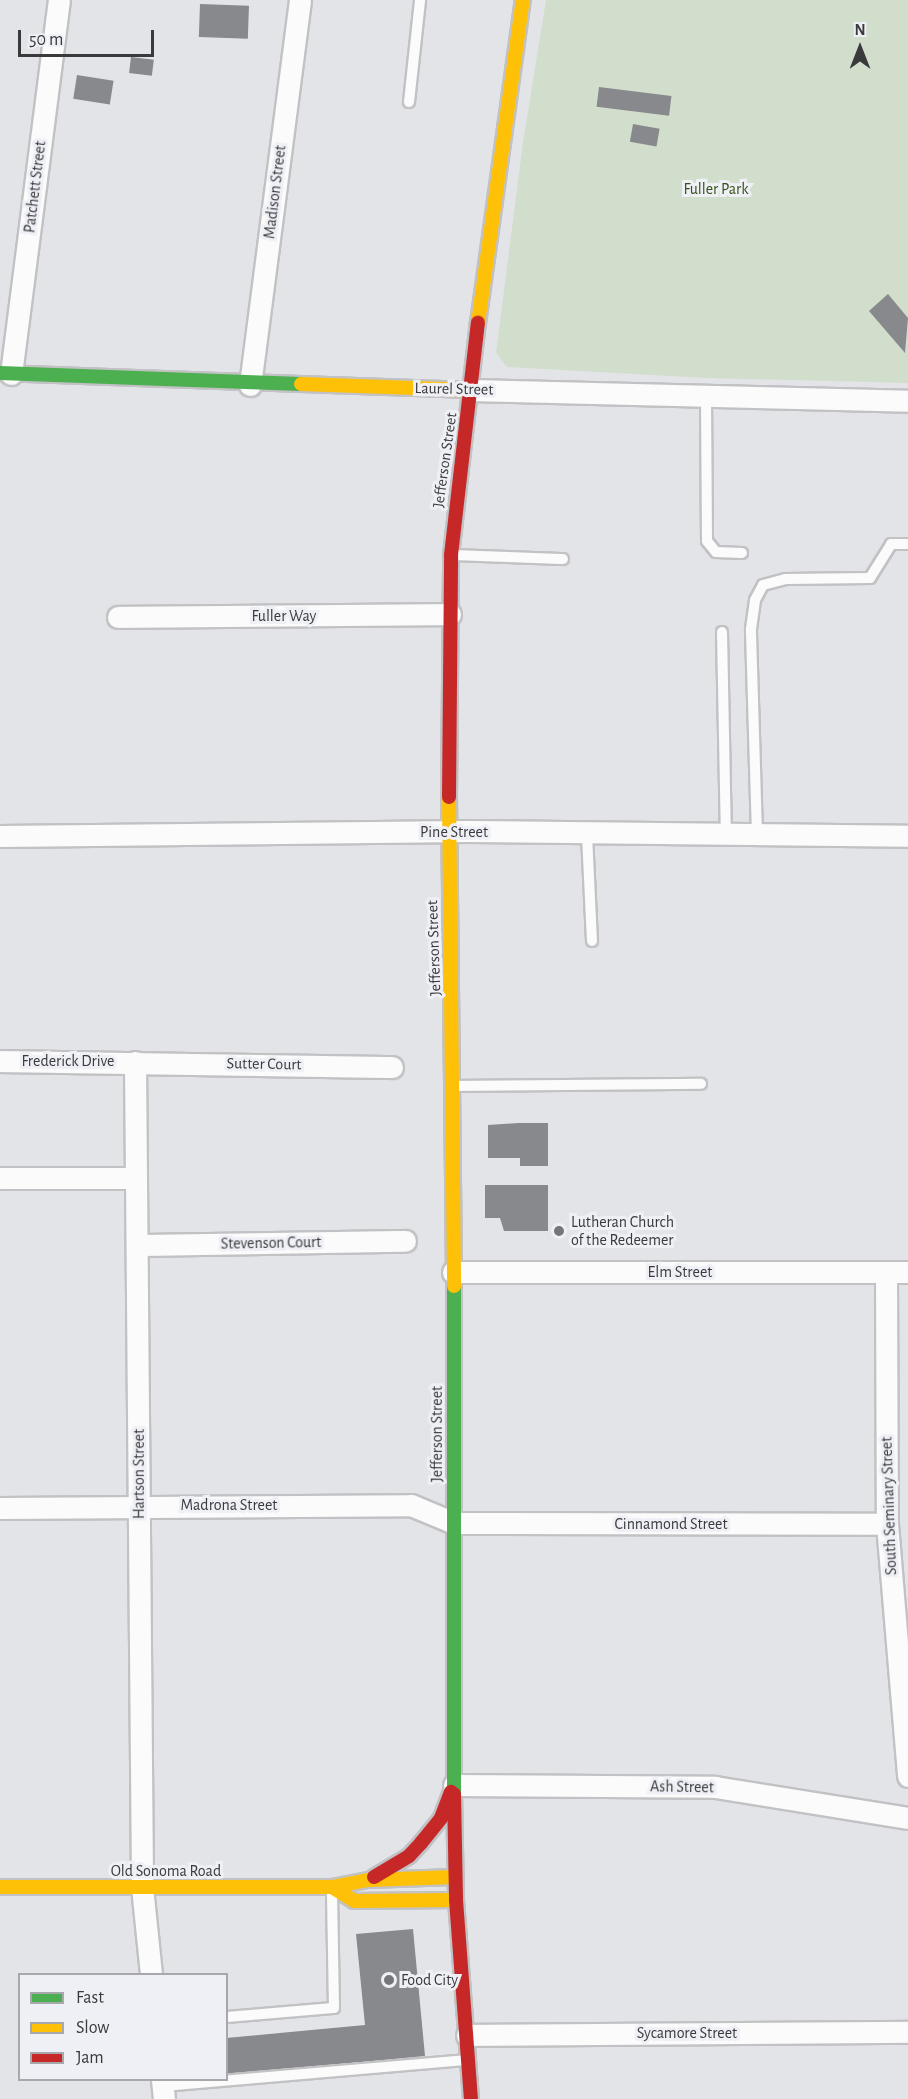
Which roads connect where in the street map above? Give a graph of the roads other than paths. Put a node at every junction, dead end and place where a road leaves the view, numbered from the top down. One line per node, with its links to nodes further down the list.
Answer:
1 (59, 0): 6 (street, Patchett Street)
2 (300, 0): 7 (street, Madison Street)
3 (420, 0): 5 (lane)
4 (523, 0): 8 (main road, Jefferson Street)
5 (409, 102)
6 (5, 374): 7 (main road, Laurel Street)
7 (250, 385): 8 (main road, Laurel Street)
8 (471, 390): 9 (street, Laurel Street); 13 (main road, Jefferson Street)
9 (706, 398): 10 (street, Laurel Street); 12 (lane)
10 (908, 401)
11 (908, 544): 21 (lane)
12 (742, 553)
13 (451, 555): 14 (lane); 15 (main road, Jefferson Street)
14 (563, 559)
15 (450, 614): 16 (street, Fuller Way); 18 (main road, Jefferson Street)
16 (118, 617)
17 (722, 632): 20 (lane)
18 (449, 832): 19 (street, Pine Street); 22 (street, Pine Street); 29 (main road, Jefferson Street)
19 (587, 835): 20 (street, Pine Street); 24 (lane)
20 (726, 835): 21 (street, Pine Street)
21 (757, 835): 23 (street, Pine Street)
22 (0, 836)
23 (908, 836)
24 (592, 941)
25 (0, 1061): 26 (street, Frederick Drive)
26 (135, 1062): 27 (street, Sutter Court); 31 (street, Hartson Street)
27 (392, 1067)
28 (701, 1084): 29 (lane)
29 (454, 1086): 34 (main road, Jefferson Street)
30 (0, 1178): 31 (street)
31 (136, 1178): 33 (street, Hartson Street)
32 (405, 1241): 33 (street, Stevenson Court)
33 (137, 1245): 37 (street, Hartson Street)
34 (453, 1272): 35 (street, Elm Street); 39 (main road, Jefferson Street)
35 (886, 1272): 36 (street, Elm Street); 40 (street, South Seminary Street)
36 (908, 1272)
37 (139, 1505): 38 (street, Madrona Street); 39 (street, Madrona Street); 48 (street, Hartson Street)
38 (0, 1508)
39 (454, 1523): 40 (street, Cinnamond Street); 43 (main road, Jefferson Street)
40 (887, 1524): 41 (street, South Seminary Street)
41 (902, 1640): 42 (street, South Seminary Street)
42 (908, 1776)
43 (454, 1785): 44 (street, Ash Street); 45 (main road, Jefferson Street); 46 (main road)
44 (908, 1818)
45 (455, 1877): 46 (main road, Old Sonoma Road); 50 (main road, Jefferson Street)
46 (369, 1880): 49 (main road, Old Sonoma Road)
47 (0, 1887): 48 (main road, Old Sonoma Road)
48 (142, 1887): 49 (main road, Old Sonoma Road); 51 (street, Hartson Street)
49 (332, 1887): 50 (main road, Old Sonoma Road); 52 (lane)
50 (456, 1900): 54 (main road, Jefferson Street)
51 (151, 1973)
52 (228, 2017)
53 (908, 2032): 54 (street, Sycamore Street)
54 (467, 2035): 55 (main road, Jefferson Street)
55 (468, 2060): 56 (lane); 57 (main road, Jefferson Street)
56 (163, 2088)
57 (471, 2099)

